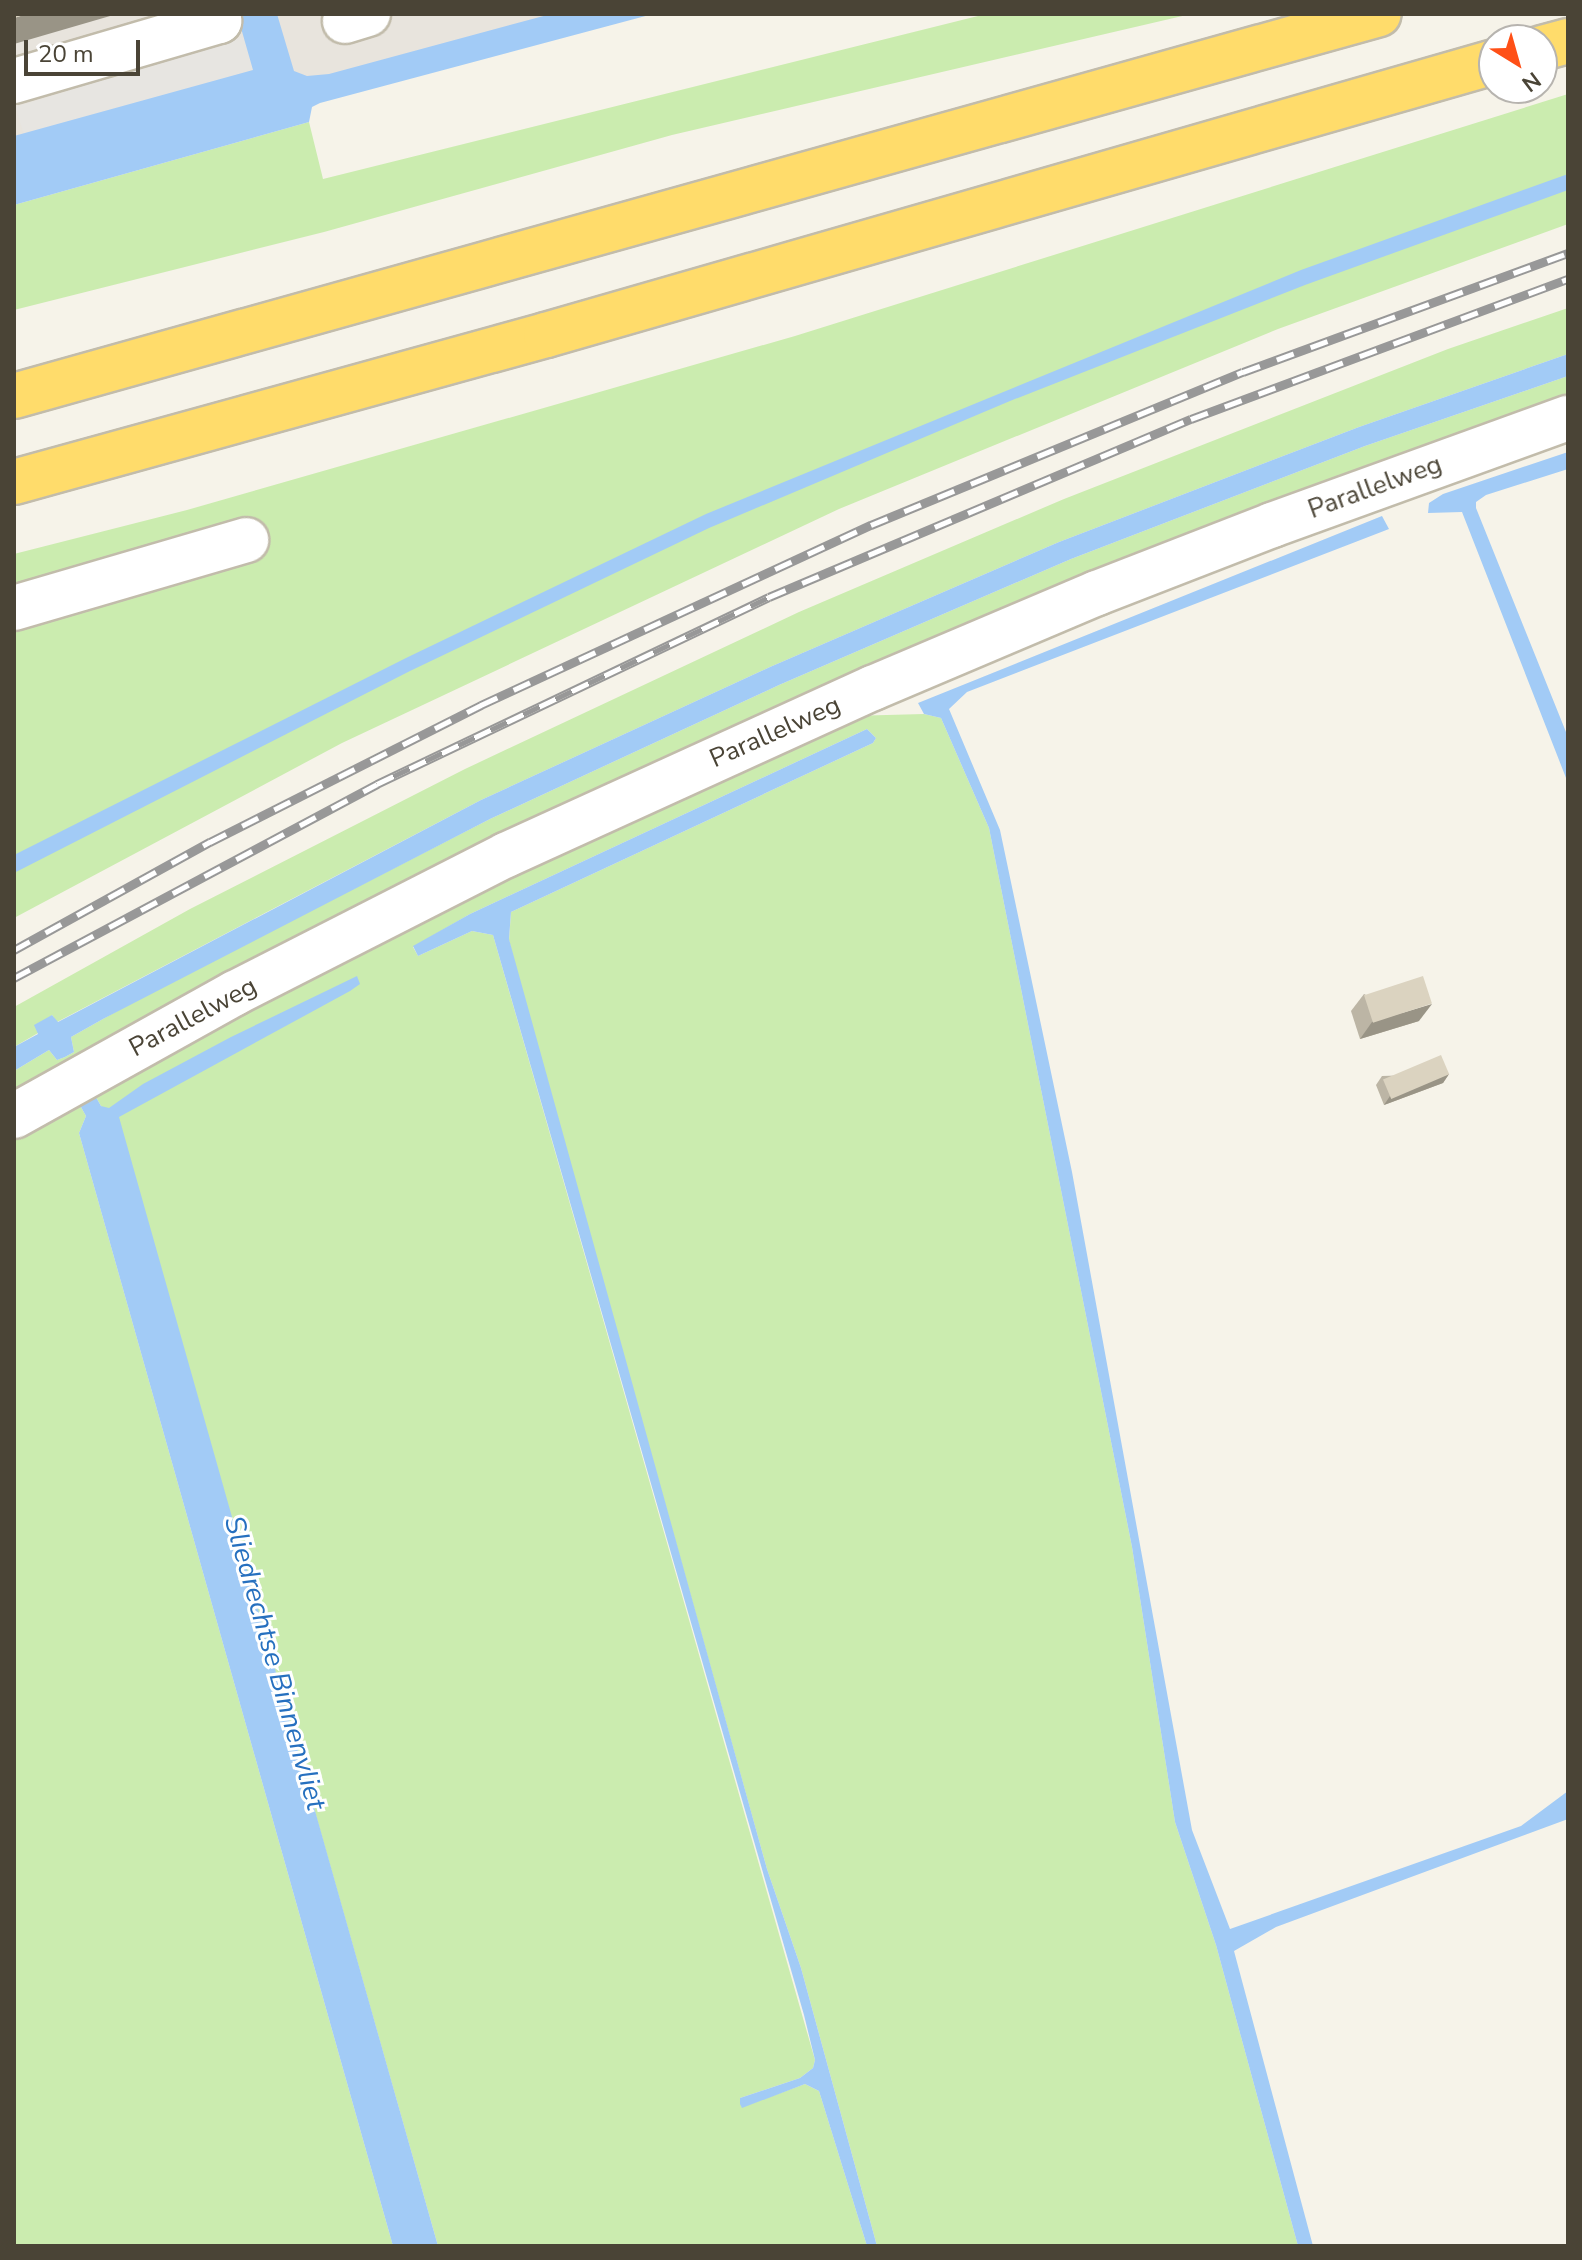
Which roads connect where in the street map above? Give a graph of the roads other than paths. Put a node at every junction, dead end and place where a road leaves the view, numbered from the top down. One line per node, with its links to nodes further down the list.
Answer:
1 (217, 14): 4 (street)
2 (1379, 14): 5 (highway)
3 (1478, 67): 7 (highway)
4 (14, 81)
5 (14, 396)
6 (1568, 418): 10 (street, Parallelweg)
7 (14, 482)
8 (246, 540): 9 (street)
9 (14, 608)
10 (14, 1116)

